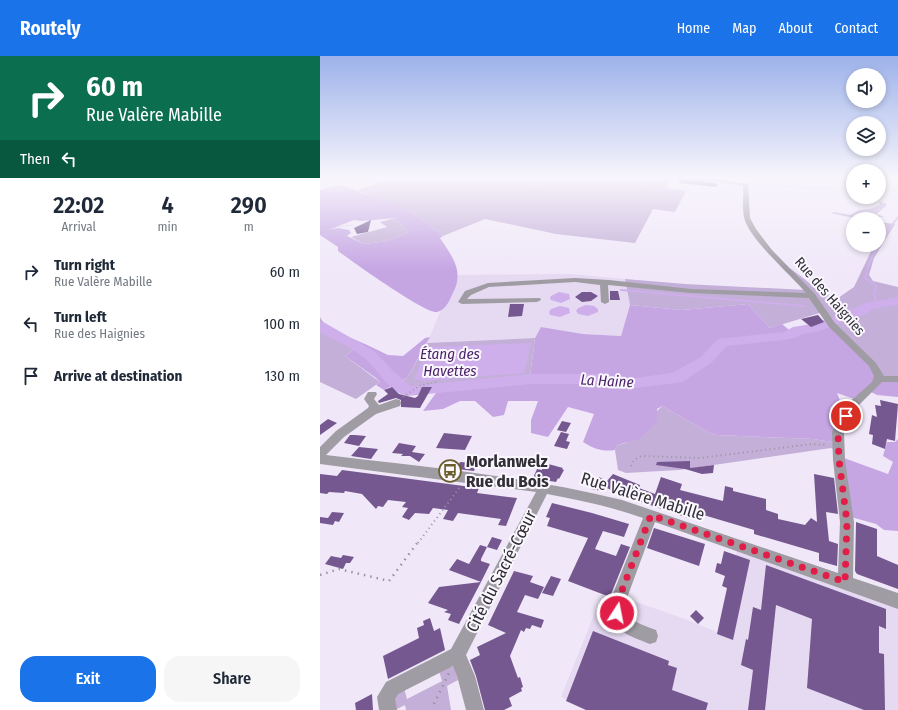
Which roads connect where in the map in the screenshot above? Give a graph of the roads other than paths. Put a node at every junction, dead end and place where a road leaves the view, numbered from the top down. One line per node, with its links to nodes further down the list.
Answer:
1 (746, 209): 4 (street, Rue des Haignies)
2 (530, 282): 3 (street); 5 (street); 5 (street)
3 (609, 282): 4 (street); 7 (street)
4 (812, 296): 8 (street, Rue des Haignies)
5 (520, 300): 6 (street)
6 (537, 300)
7 (605, 302)
8 (879, 379): 9 (street); 17 (street)
9 (898, 379)
10 (372, 394): 12 (street)
11 (396, 403): 12 (street)
12 (372, 411): 13 (street)
13 (320, 454)
14 (320, 459): 15 (street, Rue Valère Mabille)
15 (544, 488): 16 (street, Rue Valère Mabille); 20 (street, Cité du Sacré-Cœur)
16 (651, 515): 17 (street, Rue Valère Mabille); 19 (street)
17 (845, 582): 18 (street, Rue Valère Mabille)
18 (898, 601)
19 (650, 636)
20 (457, 655): 21 (street); 22 (street)
21 (388, 710)
22 (475, 710)

